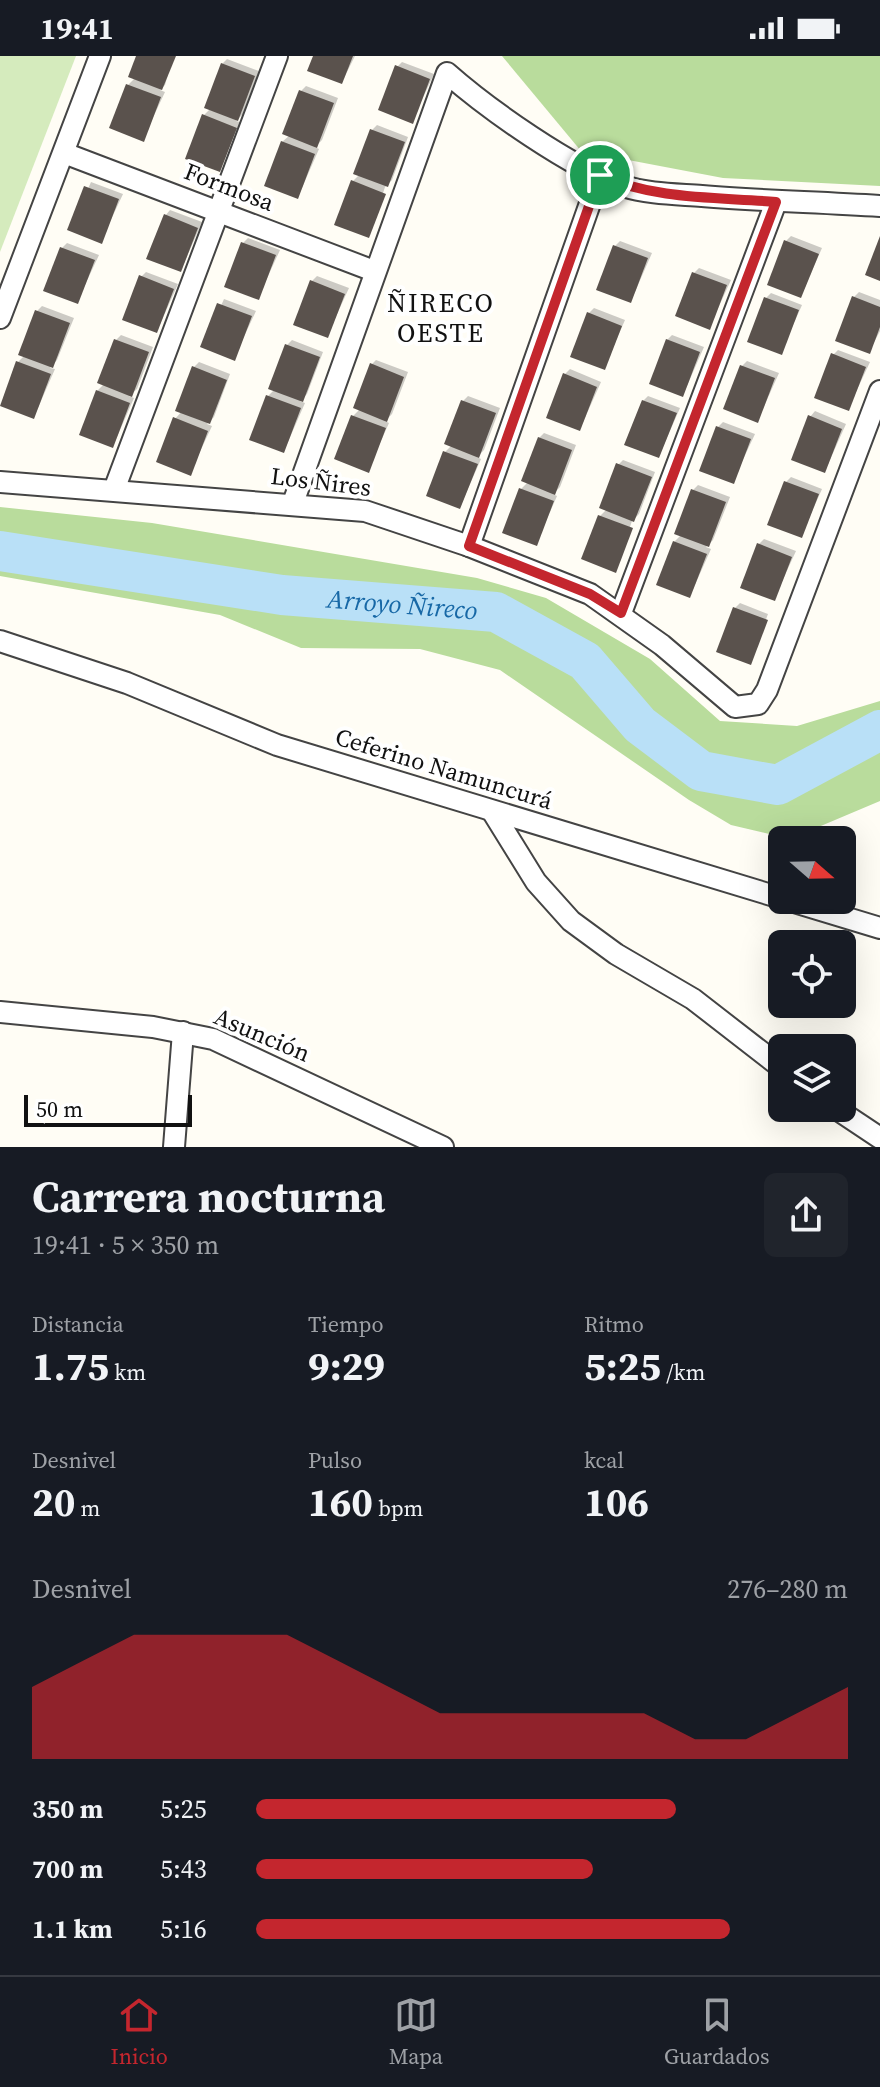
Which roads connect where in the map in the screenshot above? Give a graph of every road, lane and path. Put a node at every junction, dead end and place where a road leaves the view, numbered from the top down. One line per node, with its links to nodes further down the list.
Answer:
1 (100, 56): 3 (street)
2 (277, 56): 7 (street)
3 (64, 153): 7 (street, Formosa); 9 (street)
4 (600, 175): 5 (street); 8 (street); 14 (street)
5 (776, 202): 6 (street); 15 (street)
6 (880, 206)
7 (219, 210): 8 (street, Formosa); 12 (street)
8 (374, 271): 13 (street)
9 (0, 318)
10 (880, 391): 15 (street, Los Ñires)
11 (0, 482): 12 (street, Los Ñires)
12 (114, 490): 13 (street, Los Ñires)
13 (293, 503): 14 (street, Los Ñires)
14 (469, 546): 15 (street, Los Ñires)
15 (621, 613)
16 (0, 641): 17 (street, Ceferino Namuncurá)
17 (492, 811): 18 (street, Ceferino Namuncurá); 21 (street)
18 (880, 928)
19 (0, 1012): 20 (street, Asunción)
20 (183, 1032): 24 (street); 25 (street, Asunción)
21 (768, 1057)
22 (856, 1122): 23 (street)
23 (880, 1138)
24 (174, 1147)
25 (443, 1147)

